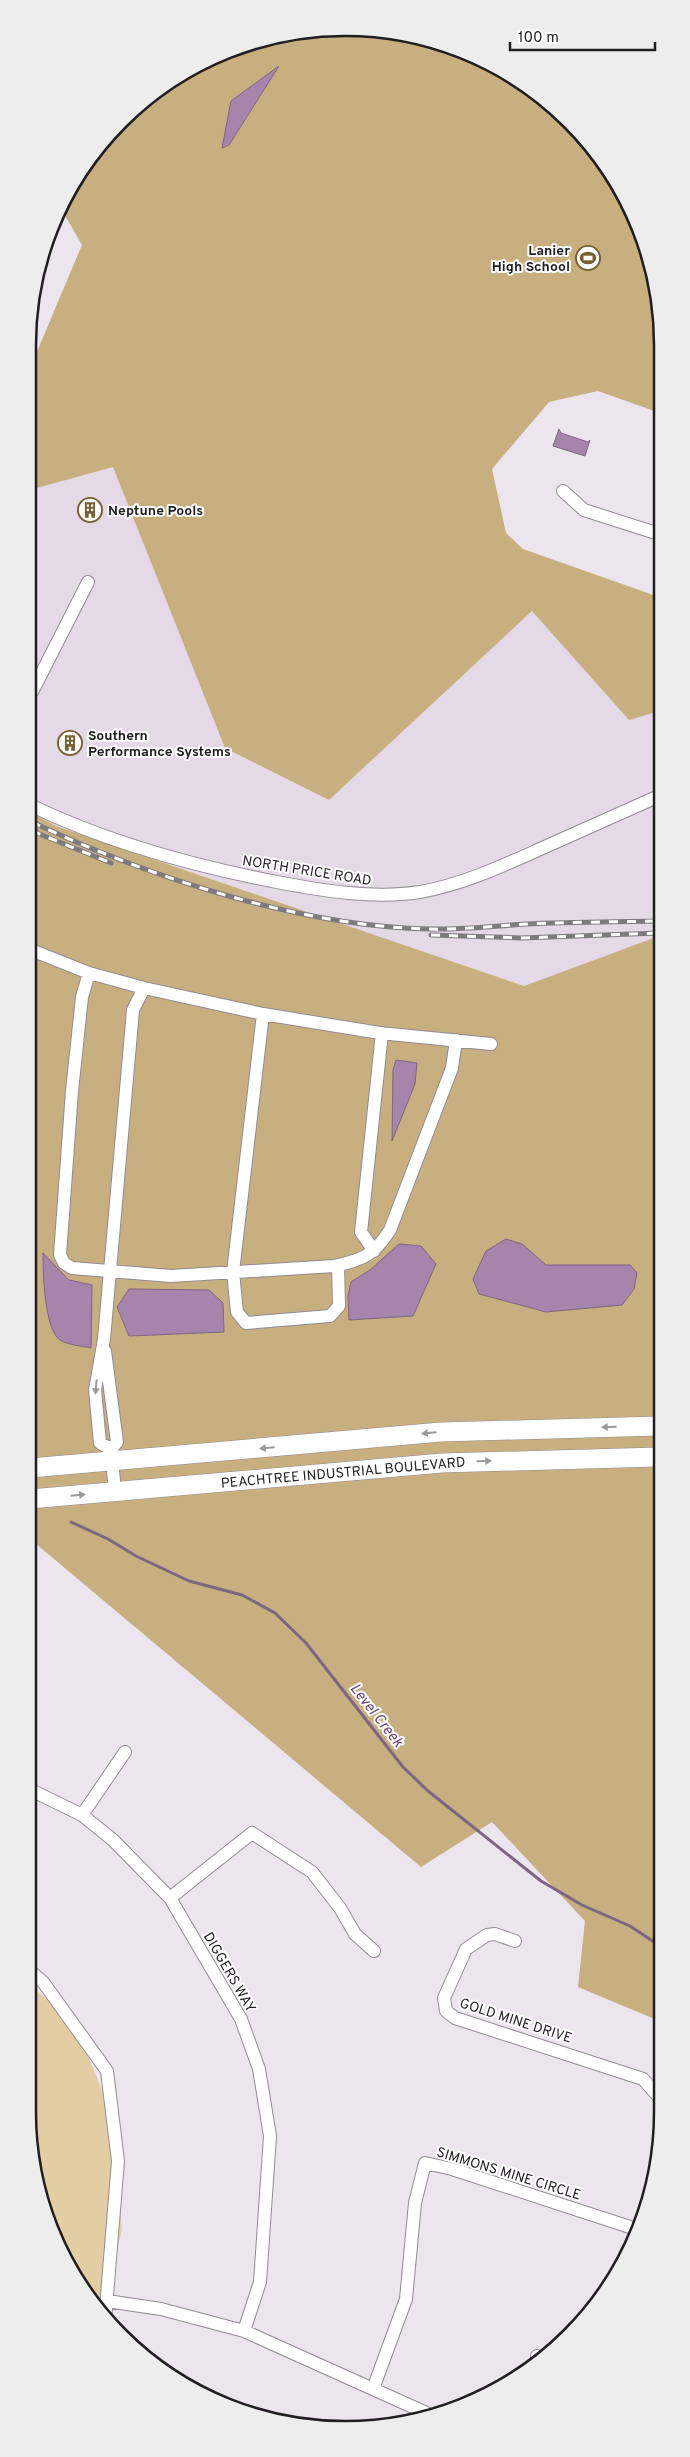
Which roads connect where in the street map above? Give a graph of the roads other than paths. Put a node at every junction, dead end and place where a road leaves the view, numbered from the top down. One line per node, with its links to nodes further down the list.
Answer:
1 (563, 491): 2 (street)
2 (654, 532)
3 (88, 582): 4 (street)
4 (36, 684)
5 (654, 798): 6 (street, NORTH PRICE ROAD)
6 (36, 808)
7 (36, 952): 8 (street)
8 (89, 973): 9 (street); 16 (street)
9 (144, 988): 10 (street); 16 (street)
10 (263, 1014): 11 (street); 17 (street)
11 (382, 1033): 12 (street); 14 (street)
12 (456, 1040): 13 (street); 14 (street)
13 (491, 1044)
14 (374, 1251): 15 (street)
15 (338, 1265): 17 (street); 17 (street)
16 (110, 1271): 17 (street); 19 (street)
17 (233, 1272)
18 (654, 1426): 19 (highway, one-way to 19)
19 (112, 1455): 21 (highway); 22 (street)
20 (654, 1456): 22 (highway, PEACHTREE INDUSTRIAL BOULEVARD, one-way to 20)
21 (36, 1467)
22 (116, 1492): 23 (highway, PEACHTREE INDUSTRIAL BOULEVARD, one-way to 22)
23 (36, 1499)
24 (125, 1752): 26 (street)
25 (36, 1792): 26 (street, DIGGERS WAY)
26 (82, 1815): 27 (street, DIGGERS WAY)
27 (170, 1898): 29 (street); 35 (street, DIGGERS WAY)
28 (515, 1940): 31 (street, GOLD MINE DRIVE)
29 (374, 1950)
30 (36, 1976): 33 (street)
31 (654, 2092)
32 (631, 2227): 36 (street, SIMMONS MINE CIRCLE)
33 (107, 2301): 34 (street); 35 (street)
34 (106, 2308)
35 (244, 2331): 36 (street)
36 (373, 2389): 37 (street)
37 (422, 2411)

